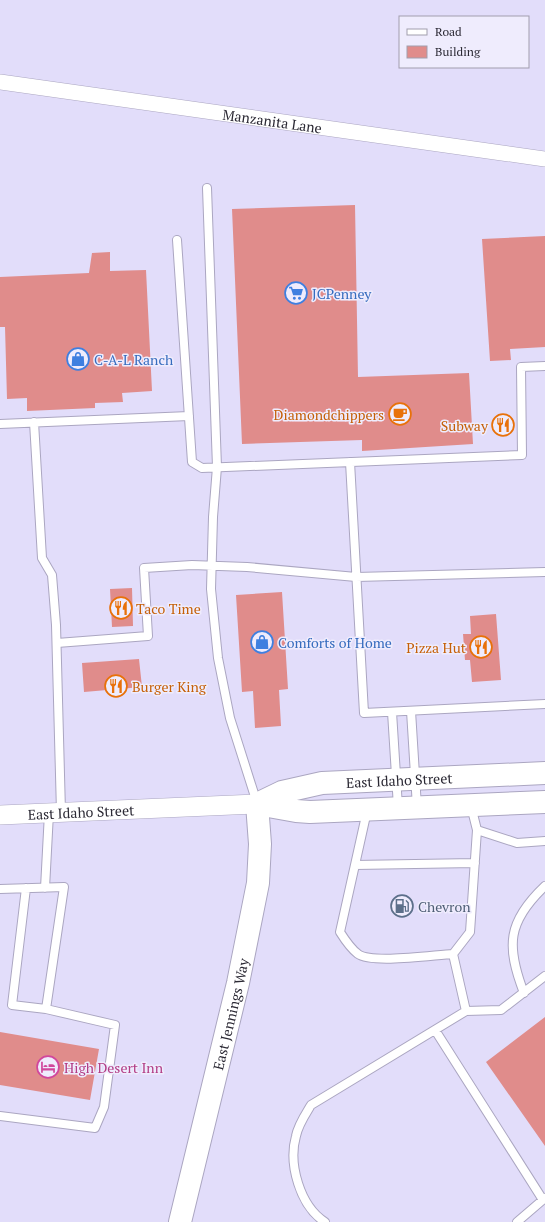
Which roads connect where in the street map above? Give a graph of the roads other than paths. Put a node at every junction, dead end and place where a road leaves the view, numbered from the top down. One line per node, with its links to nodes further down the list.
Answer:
1 (0, 82): 2 (street, Manzanita Lane)
2 (545, 159)
3 (207, 188): 10 (lane)
4 (177, 240): 6 (lane)
5 (545, 366): 9 (lane)
6 (189, 416): 7 (lane); 10 (lane)
7 (34, 422): 8 (lane); 14 (lane)
8 (0, 424)
9 (350, 462): 10 (lane); 13 (lane)
10 (217, 467): 11 (lane)
11 (212, 565): 13 (lane); 14 (lane); 21 (lane)
12 (545, 572): 13 (lane)
13 (356, 577): 17 (lane)
14 (57, 643): 25 (lane)
15 (545, 704): 16 (lane)
16 (411, 711): 17 (lane); 19 (lane)
17 (392, 712): 19 (lane)
18 (545, 773): 19 (main road, East Idaho Street)
19 (406, 779): 21 (main road, East Idaho Street); 23 (lane); 23 (lane)
20 (545, 802): 22 (main road, East Idaho Street)
21 (257, 804): 24 (main road, East Idaho Street); 25 (street, East Idaho Street); 43 (main road, East Jennings Way)
22 (470, 805): 23 (main road, East Idaho Street); 27 (lane)
23 (408, 808): 24 (main road, East Idaho Street)
24 (367, 810): 30 (lane)
25 (55, 812): 26 (street, East Idaho Street); 33 (lane)
26 (0, 814)
27 (477, 830): 28 (lane); 29 (lane)
28 (545, 841)
29 (475, 863): 30 (lane); 35 (lane)
30 (355, 865): 35 (lane)
31 (545, 886): 37 (lane)
32 (26, 888): 33 (lane); 34 (lane); 38 (lane)
33 (45, 888): 38 (lane)
34 (0, 889)
35 (453, 954): 39 (lane)
36 (545, 976): 37 (lane)
37 (524, 993): 39 (lane)
38 (46, 1009): 41 (lane)
39 (466, 1011): 40 (lane)
40 (435, 1030): 42 (lane); 44 (lane)
41 (0, 1116)
42 (544, 1199): 45 (lane)
43 (180, 1222)
44 (325, 1222)
45 (516, 1222)

